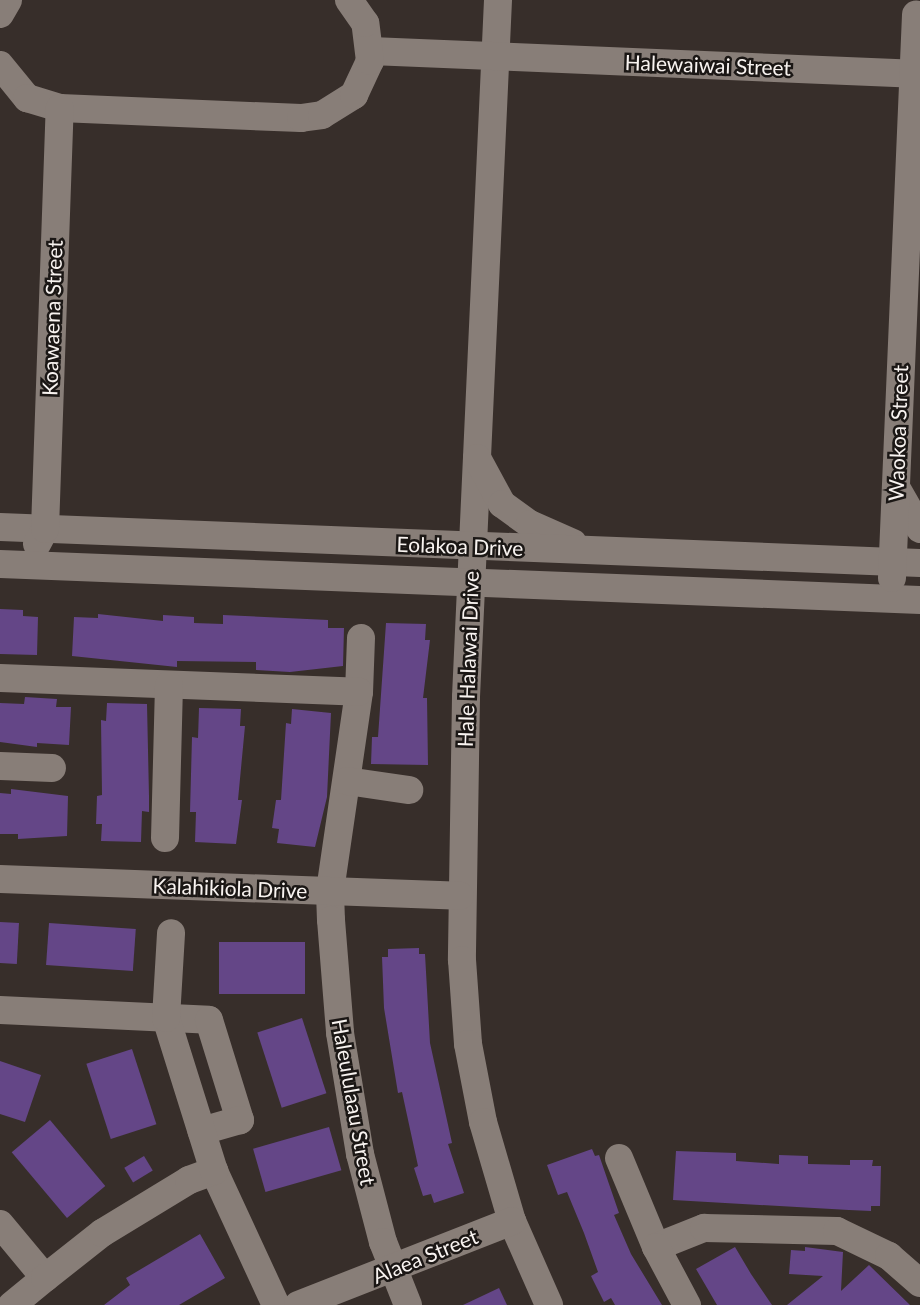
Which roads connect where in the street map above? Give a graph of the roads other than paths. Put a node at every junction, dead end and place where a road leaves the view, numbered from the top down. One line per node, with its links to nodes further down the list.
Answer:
1 (8, 0): 4 (street)
2 (349, 0): 6 (street)
3 (498, 0): 7 (street, Hale Halawai Drive)
4 (0, 14)
5 (916, 15): 9 (street, Waokoa Street)
6 (371, 51): 7 (street); 10 (street)
7 (495, 57): 9 (street, Halewaiwai Street); 11 (street, Hale Halawai Drive)
8 (0, 65): 10 (street)
9 (917, 74): 12 (street, Waokoa Street)
10 (60, 108): 15 (street, Koawaena Street)
11 (476, 455): 16 (street, Hale Halawai Drive); 17 (street)
12 (896, 488): 14 (street); 18 (street, Waokoa Street)
13 (0, 527): 15 (street, Eolakoa Drive)
14 (920, 528)
15 (45, 529): 16 (street, Eolakoa Drive); 19 (street); 20 (street)
16 (472, 546): 17 (street, Eolakoa Drive); 21 (street, Hale Halawai Drive)
17 (589, 550): 18 (street, Eolakoa Drive)
18 (906, 562): 22 (street, Waokoa Street)
19 (2, 565): 20 (street, Eolakoa Drive)
20 (87, 568): 21 (street, Eolakoa Drive)
21 (471, 583): 22 (street, Eolakoa Drive); 35 (street, Hale Halawai Drive)
22 (891, 599): 23 (street, Eolakoa Drive)
23 (920, 600)
24 (361, 638): 27 (street, Haleululaau Street)
25 (0, 678): 26 (street)
26 (169, 685): 27 (street); 32 (street)
27 (359, 692): 30 (street, Haleululaau Street)
28 (0, 766): 29 (street)
29 (52, 768)
30 (347, 780): 31 (street); 34 (street, Haleululaau Street)
31 (409, 790)
32 (165, 838)
33 (0, 879): 34 (street, Kalahikiola Drive)
34 (330, 892): 35 (street, Kalahikiola Drive); 45 (street, Haleululaau Street)
35 (460, 896): 42 (street, Hale Halawai Drive)
36 (171, 933): 38 (street)
37 (0, 1010): 38 (street)
38 (166, 1017): 39 (street); 39 (street)
39 (202, 1130): 41 (street)
40 (619, 1158): 44 (street)
41 (214, 1171): 46 (street); 49 (street)
42 (512, 1221): 45 (street, Alaea Street); 52 (street, Hale Halawai Drive)
43 (0, 1224): 46 (street)
44 (656, 1247): 47 (street); 53 (street)
45 (393, 1269): 50 (street, Alaea Street); 51 (street, Haleululaau Street)
46 (45, 1278): 48 (street)
47 (920, 1283)
48 (12, 1305)
49 (276, 1305)
50 (298, 1305)
51 (408, 1305)
52 (549, 1305)
53 (687, 1305)

